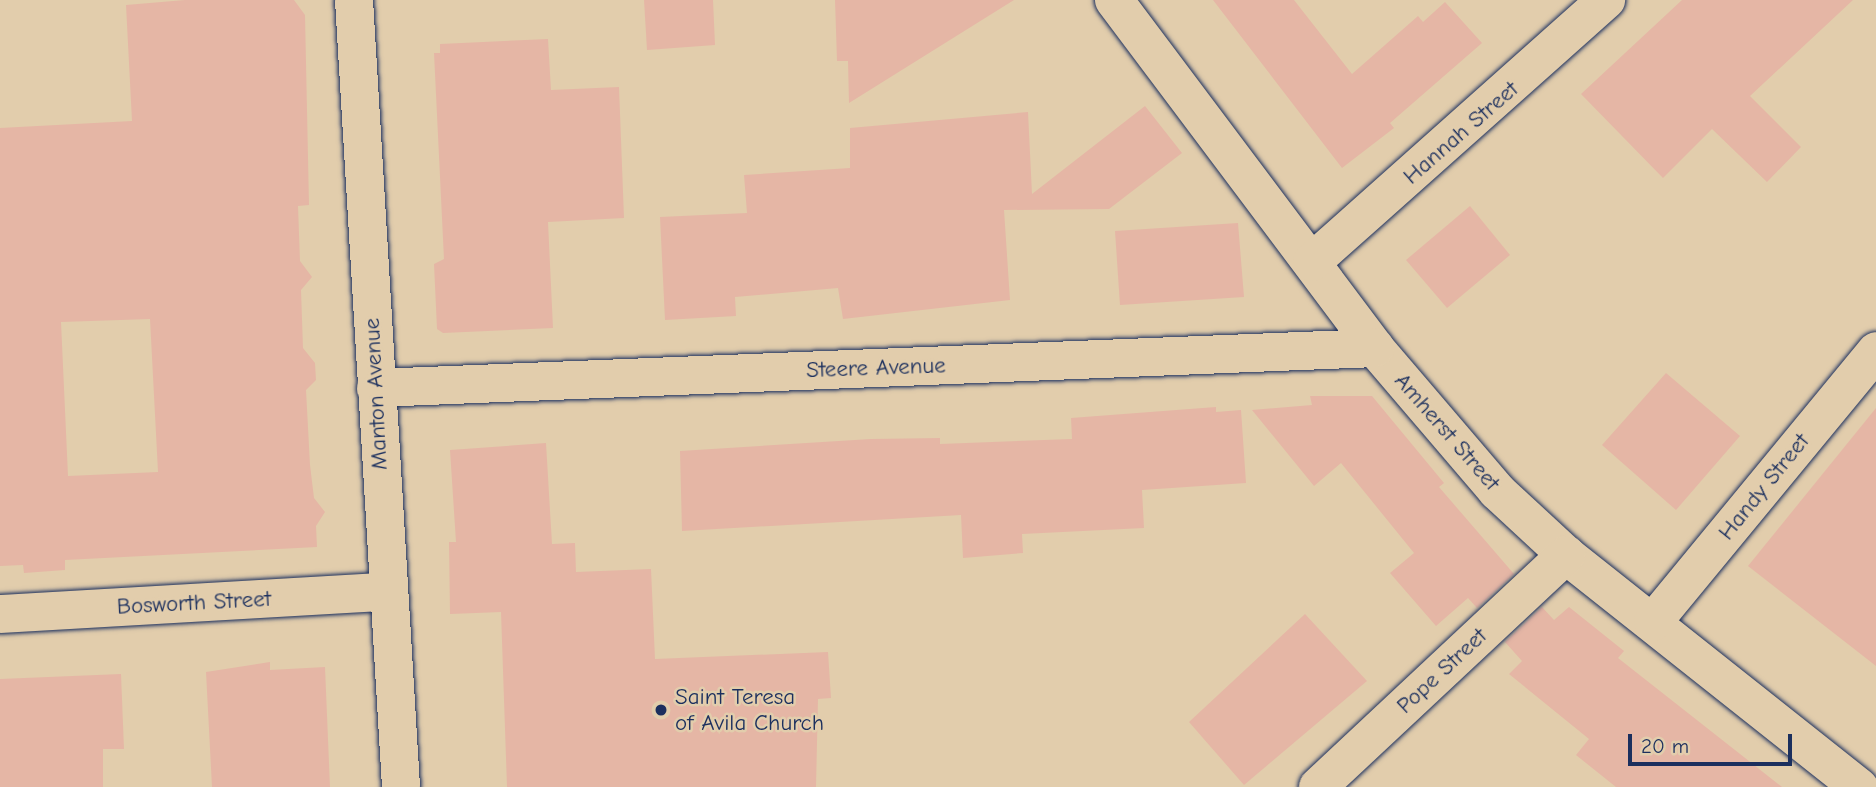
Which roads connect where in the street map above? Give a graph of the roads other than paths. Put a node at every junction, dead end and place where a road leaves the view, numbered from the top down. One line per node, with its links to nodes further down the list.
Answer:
1 (354, 0): 7 (street, Manton Avenue)
2 (1114, 0): 4 (street, Amherst Street)
3 (1606, 0): 4 (street, Hannah Street)
4 (1312, 262): 5 (street, Amherst Street)
5 (1375, 348): 7 (street, Steere Avenue); 8 (street, Amherst Street)
6 (1876, 351): 11 (street, Handy Street)
7 (376, 388): 9 (street, Manton Avenue)
8 (1566, 555): 11 (street, Amherst Street); 13 (street, Pope Street)
9 (387, 592): 10 (street, Bosworth Street); 12 (street, Manton Avenue)
10 (0, 614)
11 (1653, 622): 14 (street, Amherst Street)
12 (401, 787)
13 (1318, 787)
14 (1859, 787)

